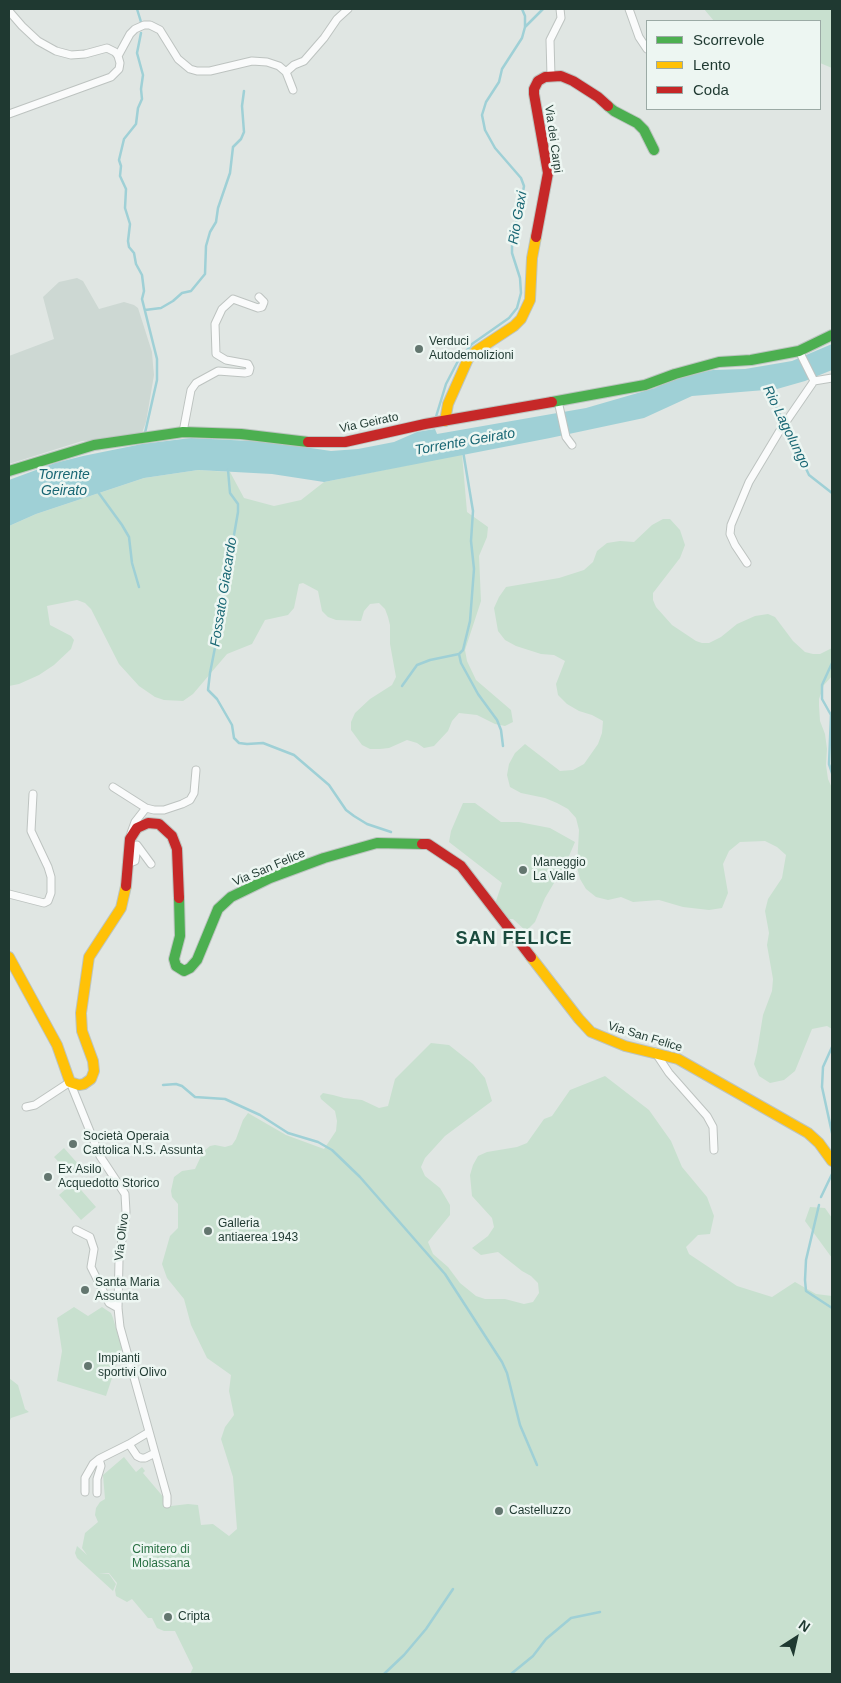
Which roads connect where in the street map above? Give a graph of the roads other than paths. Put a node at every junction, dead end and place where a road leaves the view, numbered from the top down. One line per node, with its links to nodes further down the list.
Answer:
1 (348, 9): 7 (street)
2 (560, 9): 8 (street)
3 (629, 9): 5 (street)
4 (9, 11): 6 (street)
5 (646, 48)
6 (118, 56): 7 (street); 10 (street)
7 (286, 72): 9 (street)
8 (551, 76): 11 (street); 18 (street, Via dei Carpi)
9 (293, 90)
10 (9, 114)
11 (654, 150)
12 (259, 297): 19 (street)
13 (832, 335): 14 (street, Via Geirato)
14 (801, 353): 16 (street); 17 (street, Via Geirato)
15 (832, 378): 16 (street)
16 (813, 380): 22 (street)
17 (559, 406): 18 (street, Via Geirato); 20 (street)
18 (443, 421): 19 (street, Via Geirato)
19 (183, 432): 21 (street, Via Geirato)
20 (572, 445)
21 (9, 471)
22 (747, 563)
23 (196, 770): 26 (street)
24 (113, 787): 26 (street)
25 (33, 794): 30 (street)
26 (146, 808): 27 (street)
27 (132, 835): 28 (street); 32 (street, Via San Felice)
28 (128, 864): 29 (street); 33 (street)
29 (151, 864)
30 (9, 894)
31 (9, 957): 33 (street)
32 (655, 1052): 35 (street); 36 (street, Via San Felice)
33 (70, 1082): 34 (street); 38 (street, Via Olivo)
34 (26, 1107)
35 (714, 1150)
36 (831, 1160)
37 (76, 1230): 38 (street)
38 (118, 1308): 39 (street, Via Olivo)
39 (149, 1432): 40 (street); 41 (street, Via Olivo)
40 (129, 1444): 41 (street); 42 (street)
41 (155, 1453): 45 (street, Via Olivo)
42 (99, 1459): 43 (street); 44 (street)
43 (85, 1492)
44 (97, 1492)
45 (167, 1504)

